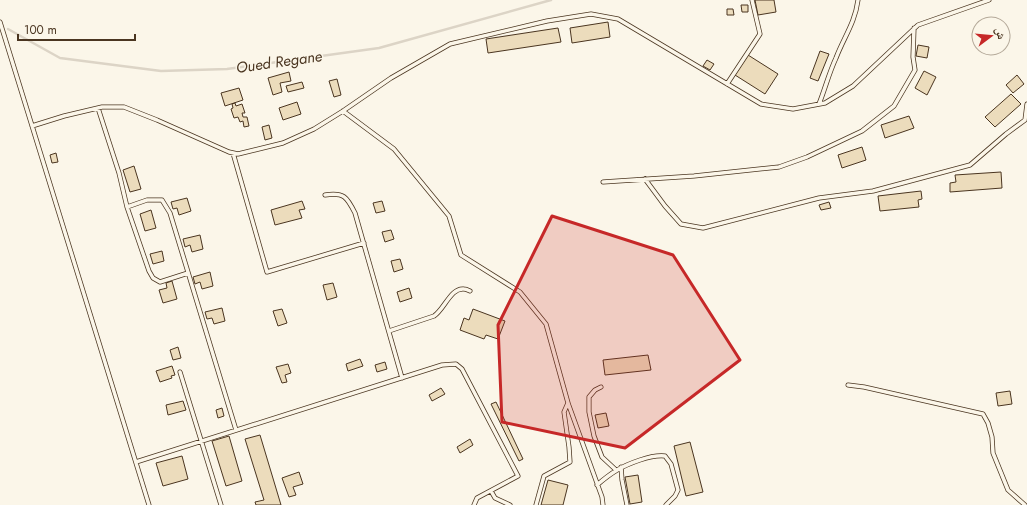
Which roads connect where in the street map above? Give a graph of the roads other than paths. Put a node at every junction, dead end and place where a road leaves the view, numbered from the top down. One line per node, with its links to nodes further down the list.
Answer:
1 (752, 0): 6 (lane)
2 (858, 0): 7 (lane)
3 (989, 0): 5 (lane)
4 (0, 22): 11 (lane)
5 (914, 28): 7 (lane); 13 (lane)
6 (727, 84): 7 (lane); 10 (lane)
7 (819, 104)
8 (1027, 104): 13 (lane)
9 (98, 108): 11 (lane); 12 (lane); 16 (lane)
10 (343, 111): 12 (lane); 25 (lane)
11 (32, 126): 28 (lane)
12 (233, 153): 17 (lane)
13 (645, 179): 14 (lane)
14 (603, 182)
15 (325, 195): 17 (lane)
16 (127, 207): 18 (lane); 18 (lane)
17 (364, 243): 20 (lane)
18 (188, 273): 26 (lane)
19 (470, 291): 20 (lane)
20 (389, 331): 22 (lane)
21 (180, 372): 27 (lane)
22 (402, 378): 26 (lane); 32 (lane)
23 (848, 385): 41 (lane)
24 (601, 387): 30 (lane)
25 (568, 402): 31 (lane); 37 (lane)
26 (236, 430): 27 (lane)
27 (201, 442): 28 (lane); 34 (lane)
28 (136, 462): 33 (lane)
29 (621, 468): 30 (lane); 39 (lane); 40 (lane)
30 (616, 470): 31 (lane)
31 (597, 485): 38 (lane)
32 (490, 491): 35 (lane); 36 (lane)
33 (149, 505)
34 (221, 505)
35 (474, 505)
36 (510, 505)
37 (536, 505)
38 (603, 505)
39 (627, 505)
40 (666, 505)
41 (1025, 505)

